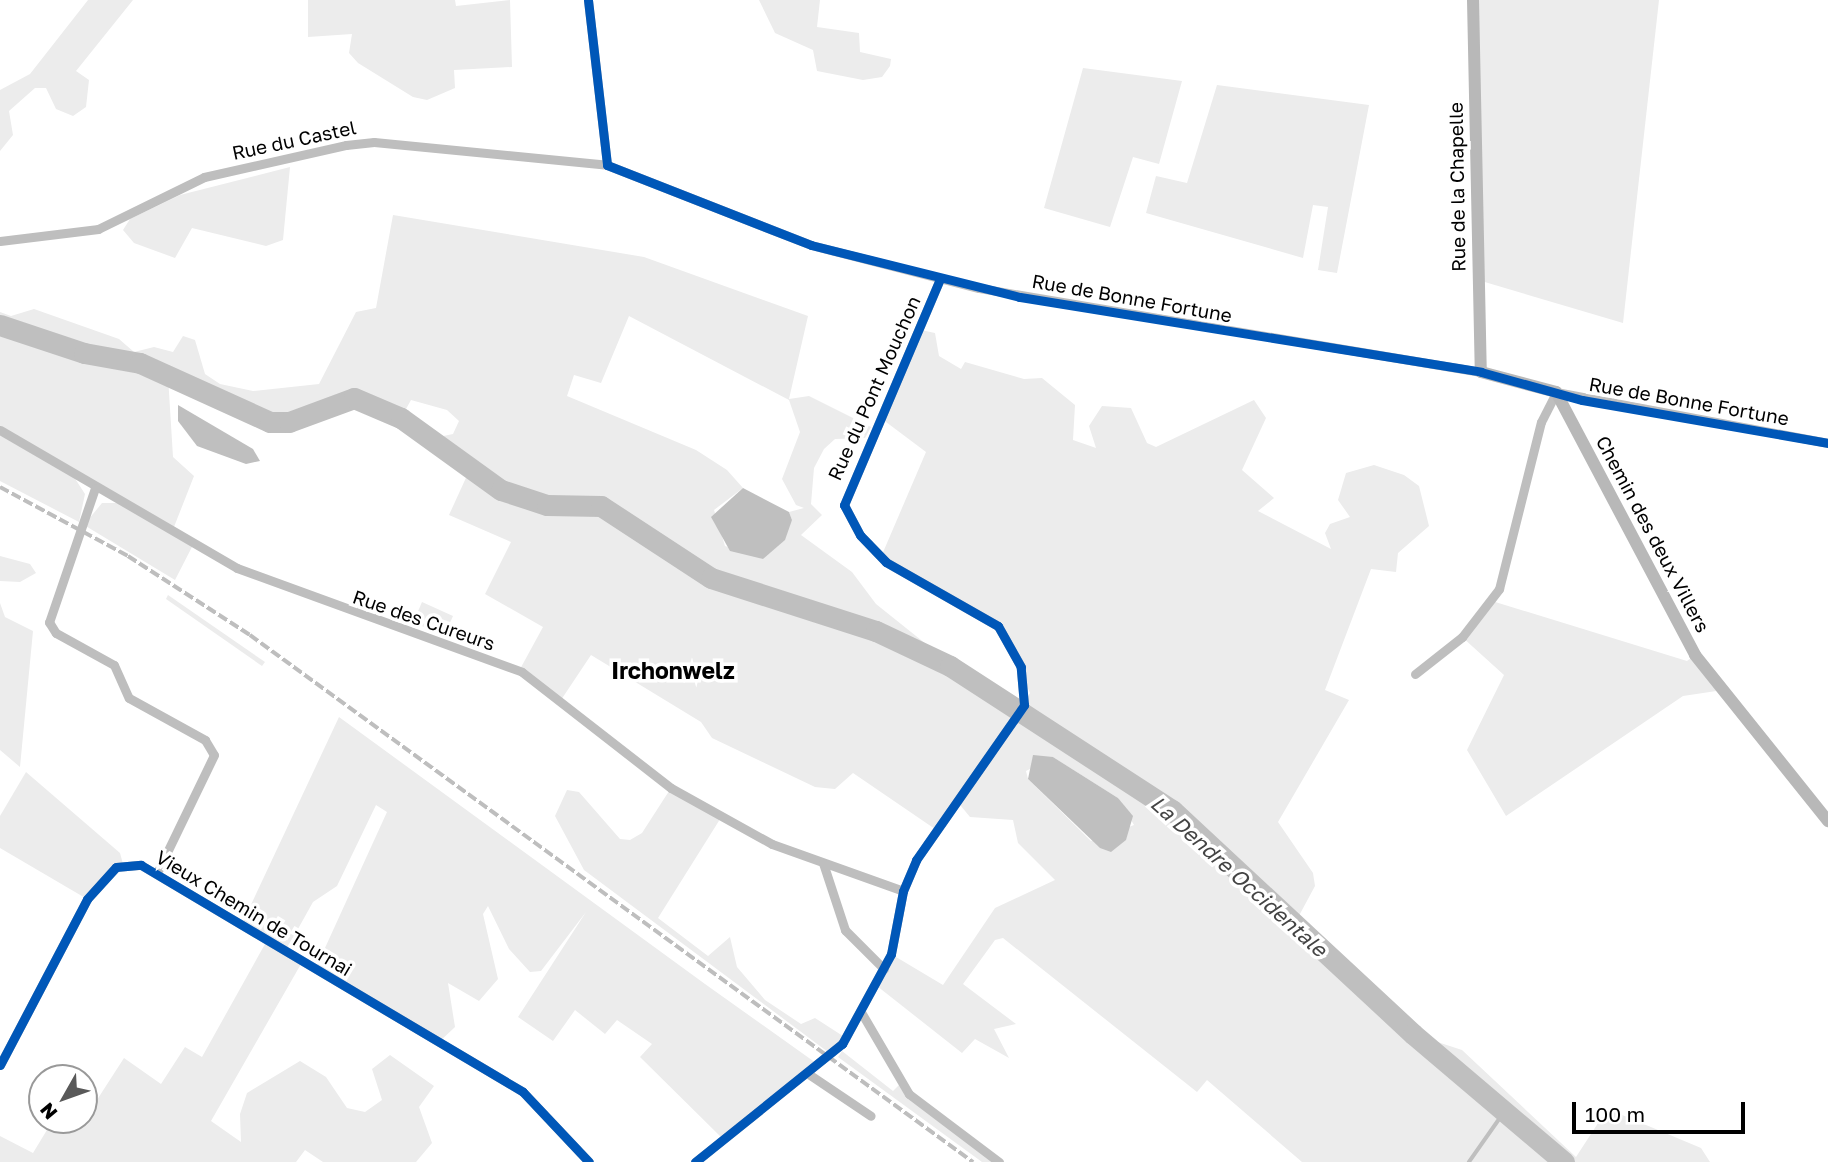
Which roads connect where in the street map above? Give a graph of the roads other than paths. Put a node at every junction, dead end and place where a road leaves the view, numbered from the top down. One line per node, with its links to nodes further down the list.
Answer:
1 (588, 0): 3 (street)
2 (1473, 0): 6 (street, Rue de la Chapelle)
3 (607, 165): 4 (street, Rue du Castel); 5 (street, Rue de Bonne Fortune)
4 (0, 242)
5 (940, 279): 6 (street, Rue de Bonne Fortune); 15 (street, Rue du Pont Mouchon)
6 (1481, 372): 7 (street, Rue de Bonne Fortune)
7 (1556, 392): 9 (street, Rue de Bonne Fortune); 11 (street); 12 (street, Chemin des deux Villers)
8 (0, 430): 10 (street, Rue des Cureurs)
9 (1828, 443)
10 (95, 488): 13 (street, Rue des Cureurs); 14 (street)
11 (1415, 674)
12 (1828, 821)
13 (823, 863): 15 (street, Rue des Cureurs); 16 (street)
14 (158, 872): 18 (street, Vieux Chemin de Tournai); 21 (street, Vieux Chemin de Tournai)
15 (903, 891): 16 (street)
16 (884, 969): 17 (street)
17 (861, 1012): 19 (street); 23 (street)
18 (0, 1065)
19 (810, 1075): 20 (street); 22 (street)
20 (871, 1116)
21 (589, 1162)
22 (695, 1162)
23 (999, 1162)

